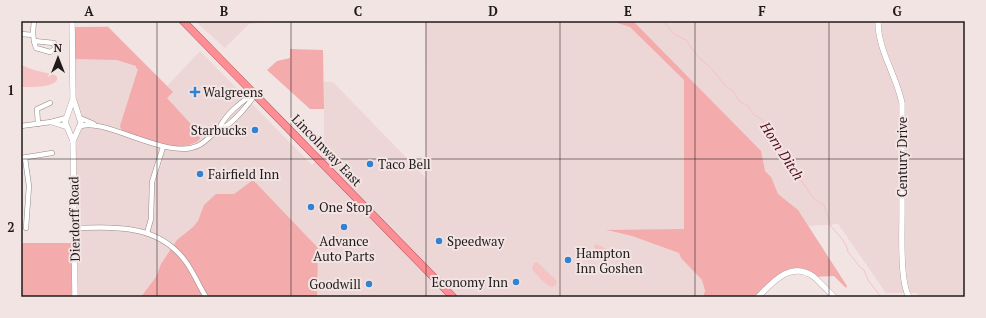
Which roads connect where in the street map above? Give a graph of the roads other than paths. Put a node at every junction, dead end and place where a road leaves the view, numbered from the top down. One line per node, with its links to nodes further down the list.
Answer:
1 (34, 21): 6 (street)
2 (72, 21): 9 (street, Dierdorff Road)
3 (183, 21): 8 (highway, Lincolnway East)
4 (878, 21): 31 (street, Century Drive)
5 (21, 34): 6 (street)
6 (33, 35): 7 (street)
7 (34, 41)
8 (255, 94): 20 (street); 28 (highway, Lincolnway East)
9 (73, 99): 11 (street, Dierdorff Road); 12 (street, Dierdorff Road)
10 (50, 102): 14 (street)
11 (67, 117): 12 (street); 13 (street); 17 (street, Dierdorff Road)
12 (79, 117): 15 (street); 18 (street, Dierdorff Road)
13 (51, 122): 14 (street); 17 (street)
14 (38, 124): 16 (street)
15 (96, 125): 18 (street); 20 (street)
16 (21, 126)
17 (68, 127): 18 (street); 19 (street, Dierdorff Road)
18 (79, 128): 19 (street, Dierdorff Road)
19 (73, 141): 24 (street, Dierdorff Road)
20 (163, 147): 25 (street)
21 (52, 153): 22 (street)
22 (23, 158): 23 (street)
23 (26, 228)
24 (74, 228): 25 (street); 26 (street, Dierdorff Road)
25 (147, 232): 27 (street)
26 (75, 297)
27 (206, 297)
28 (453, 297)
29 (758, 297): 30 (street)
30 (834, 297)
31 (908, 297)

